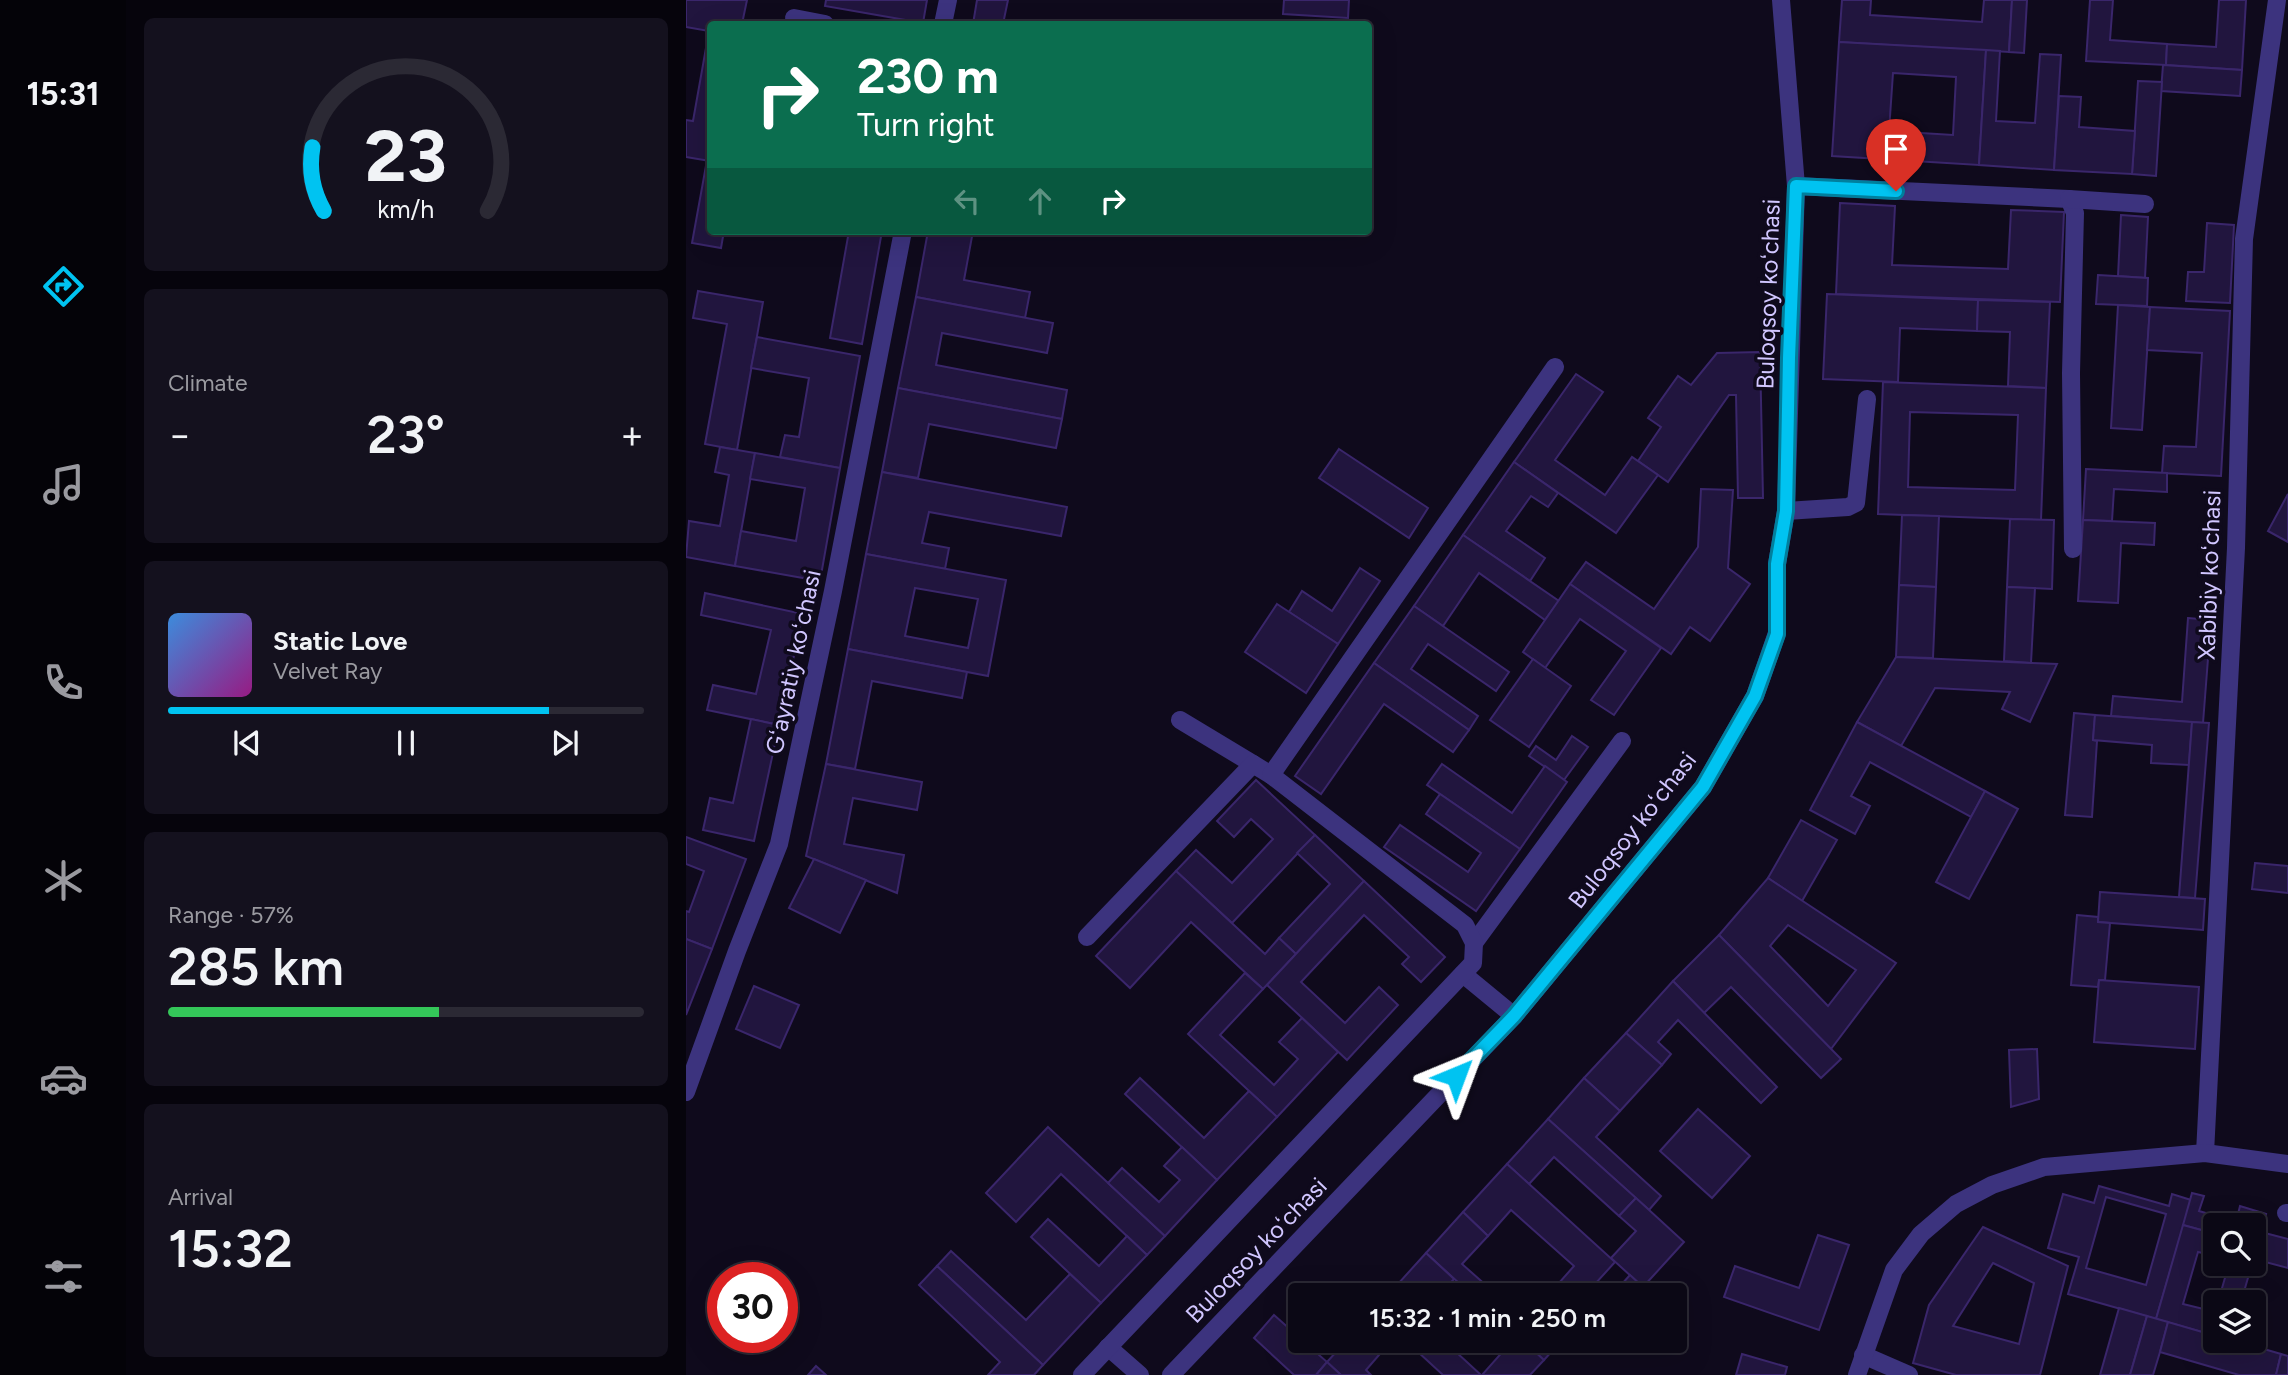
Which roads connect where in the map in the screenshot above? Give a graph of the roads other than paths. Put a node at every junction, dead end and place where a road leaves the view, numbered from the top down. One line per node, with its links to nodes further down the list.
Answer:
1 (948, 0): 6 (street)
2 (1781, 0): 7 (street, Buloqsoy koʻchasi)
3 (2277, 0): 24 (street, Xabibiy koʻchasi)
4 (793, 18): 5 (street)
5 (809, 21)
6 (944, 21)
7 (1796, 186): 8 (street); 13 (street, Buloqsoy koʻchasi)
8 (2069, 199): 9 (street); 14 (street)
9 (2145, 204)
10 (902, 235): 23 (street, Gʻayratiy koʻchasi)
11 (1555, 367): 18 (street)
12 (1867, 399): 13 (street)
13 (1786, 511): 22 (street, Buloqsoy koʻchasi)
14 (2073, 548)
15 (1180, 720): 17 (street)
16 (1622, 741): 20 (street, Buloqsoy koʻchasi)
17 (1253, 764): 18 (street); 19 (street)
18 (1271, 775): 20 (street)
19 (1087, 937)
20 (1474, 943): 21 (street, Buloqsoy koʻchasi)
21 (1463, 974): 22 (street); 26 (street, Buloqsoy koʻchasi)
22 (1514, 1016): 30 (street, Buloqsoy koʻchasi)
23 (686, 1092)
24 (2205, 1153): 25 (street); 27 (street)
25 (2288, 1164)
26 (1108, 1348): 28 (street, Buloqsoy koʻchasi); 29 (street)
27 (1863, 1355): 31 (street); 32 (street)
28 (1082, 1375)
29 (1140, 1375)
30 (1171, 1375)
31 (1857, 1375)
32 (1909, 1375)

